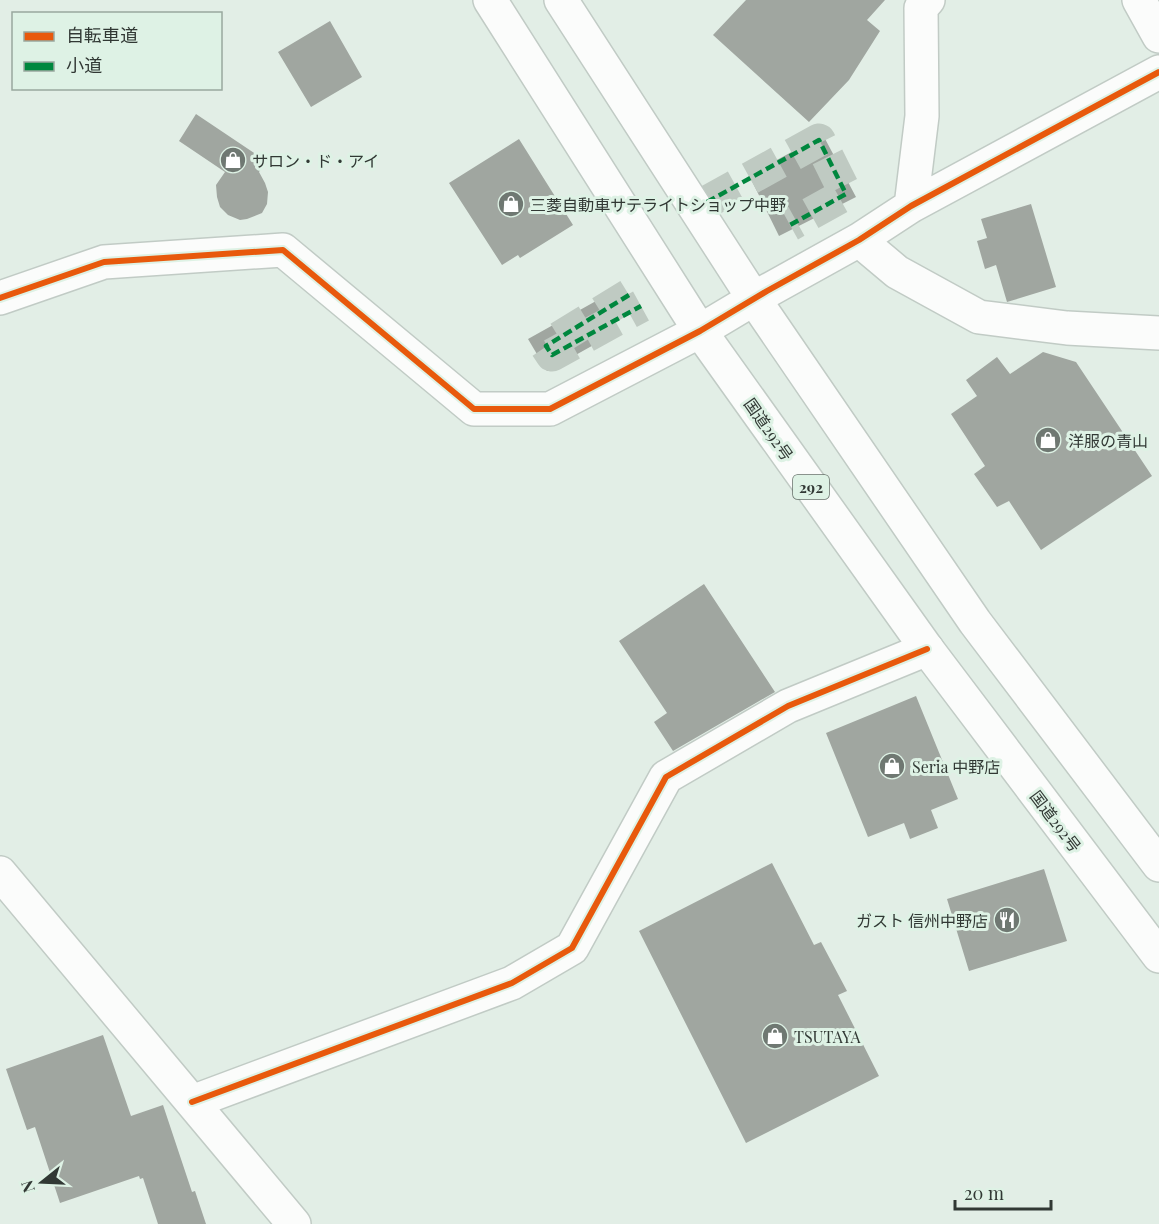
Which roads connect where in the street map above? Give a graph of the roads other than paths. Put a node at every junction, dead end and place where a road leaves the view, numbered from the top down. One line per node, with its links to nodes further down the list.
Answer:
1 (490, 0): 11 (main road, 国道292号 / 292)
2 (561, 0): 10 (main road)
3 (928, 0): 7 (main road)
4 (1139, 0): 5 (main road)
5 (1159, 36)
6 (1159, 72): 7 (main road)
7 (911, 206): 8 (main road)
8 (859, 240): 10 (main road); 12 (main road)
9 (0, 298): 11 (main road)
10 (754, 299): 11 (main road); 14 (main road)
11 (700, 331): 13 (main road, 国道292号 / 292)
12 (1159, 333)
13 (927, 649): 16 (main road, 国道292号 / 292); 17 (main road)
14 (1159, 865)
15 (0, 873): 17 (main road)
16 (1159, 956)
17 (192, 1102): 18 (main road)
18 (294, 1224)

